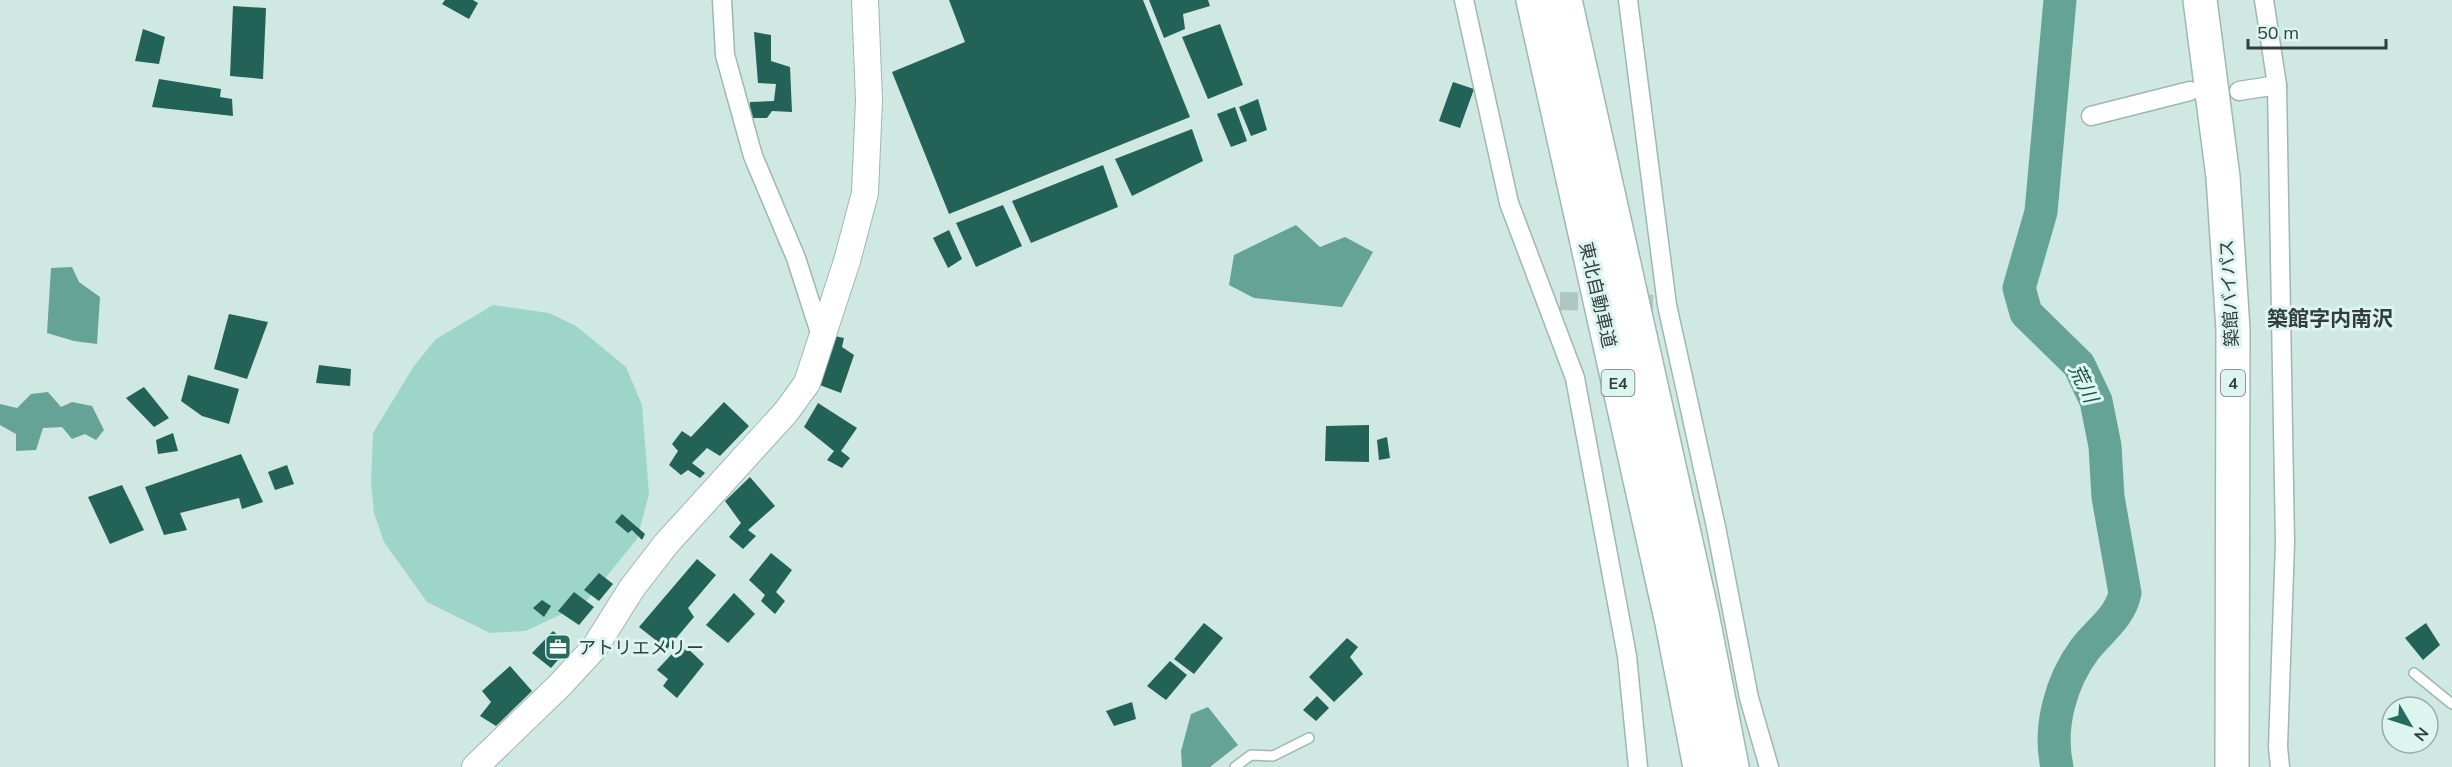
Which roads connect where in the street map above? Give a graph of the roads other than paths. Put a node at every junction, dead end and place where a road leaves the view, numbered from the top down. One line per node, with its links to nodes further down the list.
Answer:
1 (722, 0): 13 (street)
2 (865, 0): 13 (street)
3 (1464, 0): 19 (street)
4 (1533, 0): 20 (highway, 東北自動車道 / E4)
5 (1565, 0): 21 (highway, 東北自動車道 / E4)
6 (1628, 0): 22 (street)
7 (2200, 0): 23 (highway, 築館バイパス / 4)
8 (2264, 0): 9 (street)
9 (2277, 85): 11 (street); 24 (street)
10 (2190, 91): 12 (street)
11 (2239, 91)
12 (2091, 116)
13 (822, 339): 17 (street)
14 (2414, 673): 15 (lane)
15 (2452, 704)
16 (1309, 738): 18 (lane)
17 (475, 767)
18 (1234, 767)
19 (1638, 767)
20 (1700, 767)
21 (1732, 767)
22 (1769, 767)
23 (2232, 767)
24 (2280, 767)

